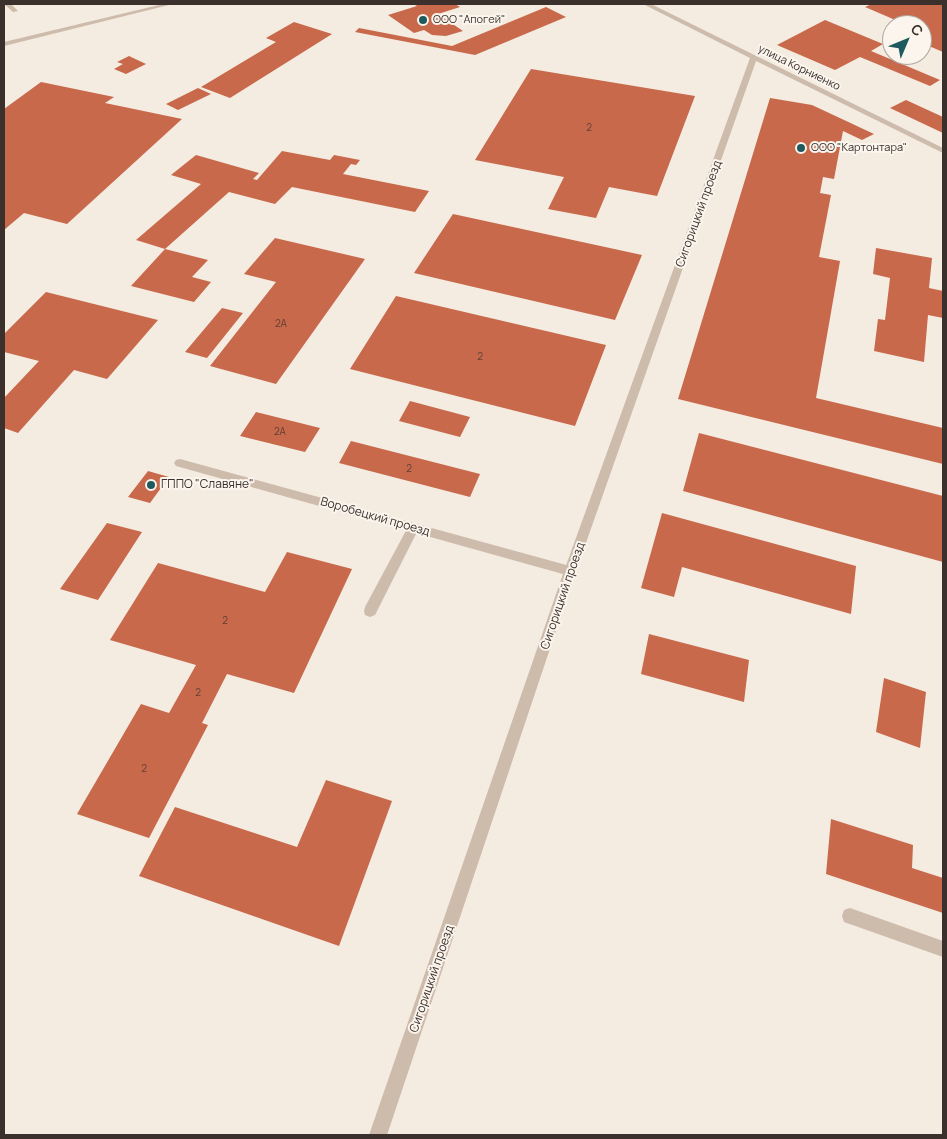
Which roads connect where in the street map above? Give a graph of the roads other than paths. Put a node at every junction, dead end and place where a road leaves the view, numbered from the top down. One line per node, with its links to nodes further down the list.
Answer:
1 (7, 4): 4 (street)
2 (170, 4): 5 (street)
3 (646, 4): 6 (street, улица Корниенко)
4 (15, 11)
5 (4, 44)
6 (754, 58): 7 (street, улица Корниенко); 10 (street, Сигорицкий проезд)
7 (943, 151)
8 (180, 463): 9 (street, Воробецкий проезд)
9 (413, 528): 10 (street, Воробецкий проезд); 11 (street)
10 (570, 571): 14 (street, Сигорицкий проезд)
11 (370, 611)
12 (850, 916): 13 (street)
13 (943, 949)
14 (378, 1135)

